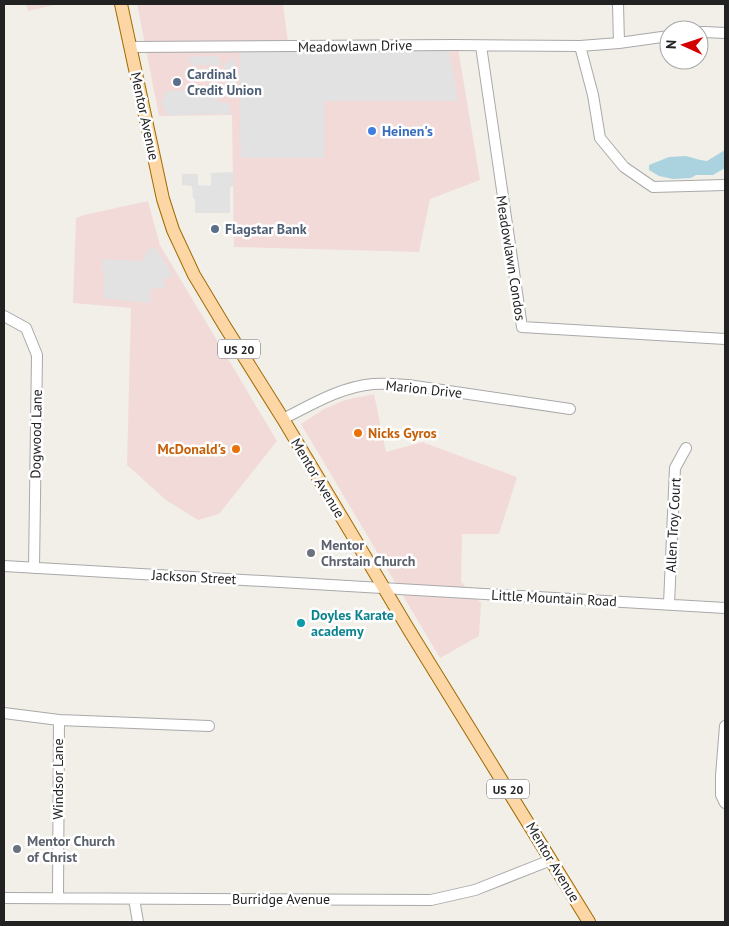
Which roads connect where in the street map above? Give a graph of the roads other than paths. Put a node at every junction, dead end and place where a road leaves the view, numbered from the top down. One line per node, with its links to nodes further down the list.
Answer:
1 (121, 4): 9 (main road, Mentor Avenue / US 20)
2 (618, 4): 6 (street)
3 (709, 32): 4 (street)
4 (725, 33)
5 (659, 37): 6 (street, Meadowlawn Drive)
6 (619, 43): 8 (street, Meadowlawn Drive)
7 (481, 46): 8 (street, Meadowlawn Drive); 9 (street, Meadowlawn Drive); 12 (street, Meadowlawn Condos)
8 (580, 46): 10 (street)
9 (130, 47): 14 (main road, Mentor Avenue / US 20)
10 (725, 186)
11 (4, 316): 17 (street, Dogwood Lane)
12 (725, 339)
13 (570, 409): 14 (street, Marion Drive)
14 (283, 419): 18 (main road, Mentor Avenue / US 20)
15 (686, 448): 19 (street, Allen Troy Court)
16 (4, 566): 17 (street, Jackson Street)
17 (34, 568): 18 (street, Jackson Street)
18 (384, 588): 19 (street, Little Mountain Road); 26 (main road, Mentor Avenue / US 20)
19 (669, 604): 20 (street, Little Mountain Road)
20 (725, 608)
21 (4, 713): 22 (street, Windsor Lane)
22 (59, 720): 23 (street, Windsor Lane); 28 (street, Windsor Lane)
23 (209, 726)
24 (725, 726): 25 (street)
25 (725, 803)
26 (551, 860): 29 (street, Burridge Avenue); 31 (main road, Mentor Avenue / US 20)
27 (4, 898): 28 (street, Burridge Avenue)
28 (58, 898): 29 (street, Burridge Avenue)
29 (134, 899): 30 (street)
30 (138, 922)
31 (589, 922)

